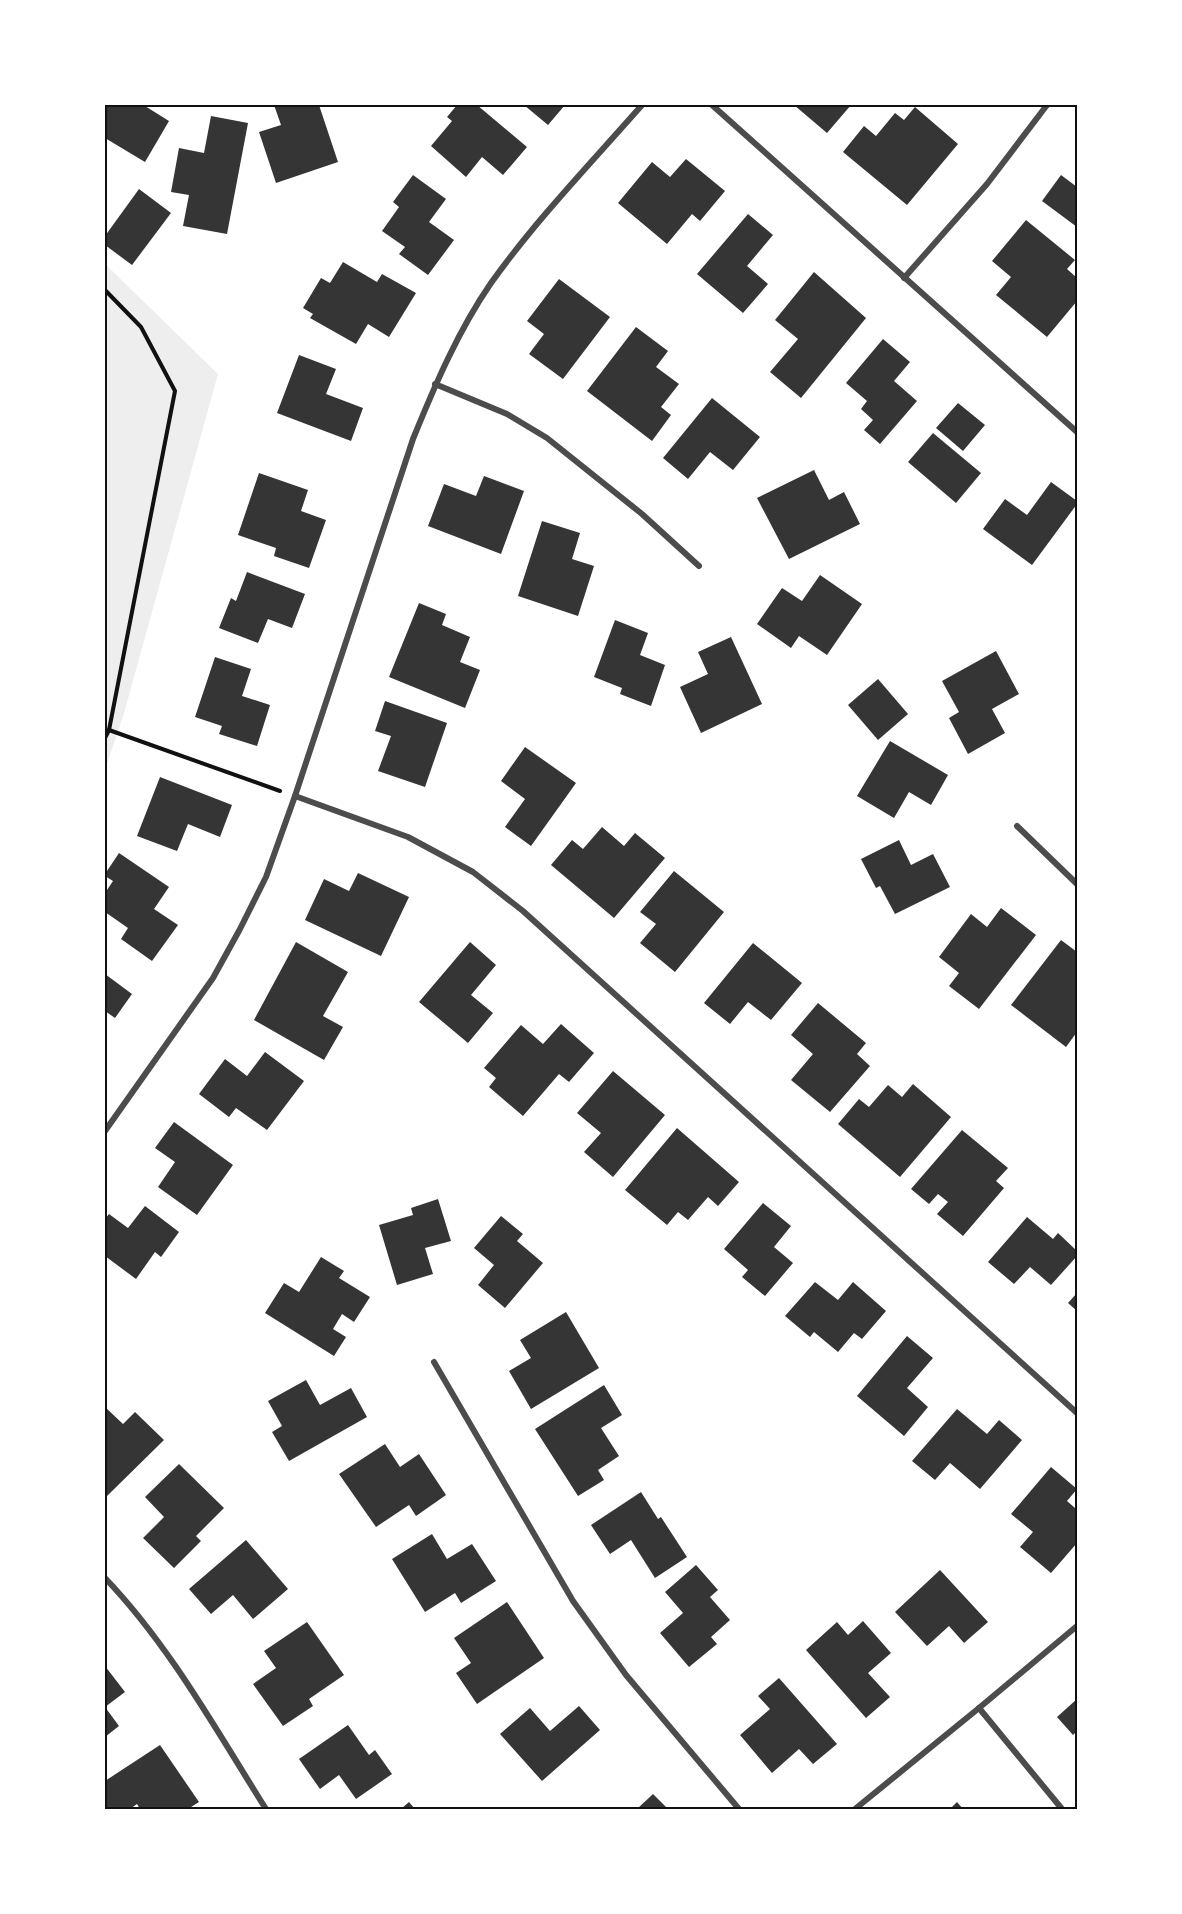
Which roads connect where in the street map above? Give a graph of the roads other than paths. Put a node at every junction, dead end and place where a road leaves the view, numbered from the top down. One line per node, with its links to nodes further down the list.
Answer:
1 (642, 105): 5 (street)
2 (712, 105): 4 (street)
3 (1047, 105): 4 (street)
4 (904, 278): 6 (street)
5 (435, 384): 7 (street); 8 (street)
6 (1077, 432)
7 (699, 566)
8 (295, 796): 11 (street); 13 (street)
9 (1017, 826): 10 (street)
10 (1077, 884)
11 (105, 1131)
12 (434, 1362): 18 (street)
13 (1077, 1413)
14 (105, 1578): 17 (street)
15 (1077, 1626): 16 (street)
16 (979, 1708): 19 (street); 20 (street)
17 (266, 1809)
18 (739, 1809)
19 (855, 1809)
20 (1062, 1809)

